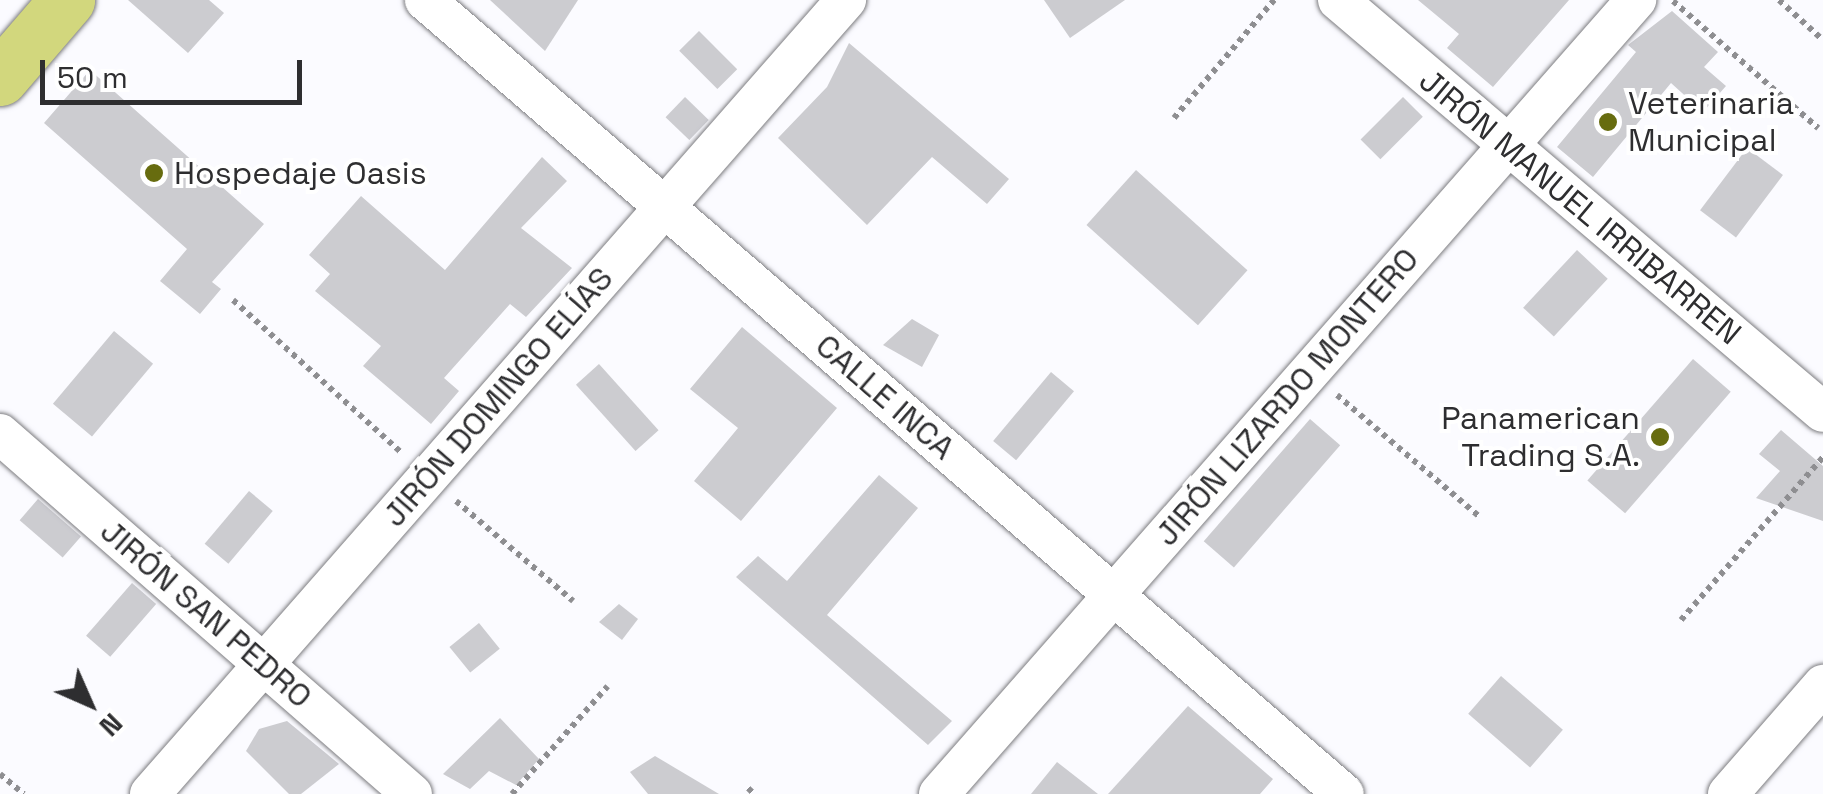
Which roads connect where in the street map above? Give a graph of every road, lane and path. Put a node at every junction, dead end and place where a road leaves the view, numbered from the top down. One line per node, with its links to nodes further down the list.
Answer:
1 (67, 0): 10 (main road)
2 (425, 0): 14 (street, CALLE INCA)
3 (846, 0): 14 (street, JIRÓN DOMINGO ELÍAS)
4 (1274, 0): 11 (path)
5 (1338, 0): 13 (street, JIRÓN MANUEL IRRIBARREN)
6 (1636, 0): 13 (street, JIRÓN LIZARDO MONTERO)
7 (1672, 0): 12 (path)
8 (1778, 0): 9 (path)
9 (1823, 40)
10 (0, 78)
11 (1174, 118)
12 (1818, 128)
13 (1507, 146): 16 (street, JIRÓN LIZARDO MONTERO); 17 (street, JIRÓN MANUEL IRRIBARREN)
14 (664, 207): 20 (street, JIRÓN DOMINGO ELÍAS); 22 (street, CALLE INCA)
15 (233, 300): 20 (path)
16 (1310, 372): 21 (path); 22 (street, JIRÓN LIZARDO MONTERO)
17 (1823, 412)
18 (0, 434): 25 (street, JIRÓN SAN PEDRO)
19 (1823, 458): 24 (path)
20 (428, 476): 23 (path); 25 (street, JIRÓN DOMINGO ELÍAS)
21 (1481, 518)
22 (1114, 595): 33 (street, JIRÓN LIZARDO MONTERO); 34 (street, CALLE INCA)
23 (573, 600)
24 (1682, 620)
25 (264, 664): 30 (street, JIRÓN DOMINGO ELÍAS); 31 (street, JIRÓN SAN PEDRO)
26 (1823, 685): 35 (street)
27 (608, 686): 32 (path)
28 (0, 774): 29 (path)
29 (24, 794)
30 (150, 794)
31 (412, 794)
32 (512, 794)
33 (939, 794)
34 (1344, 794)
35 (1728, 794)

